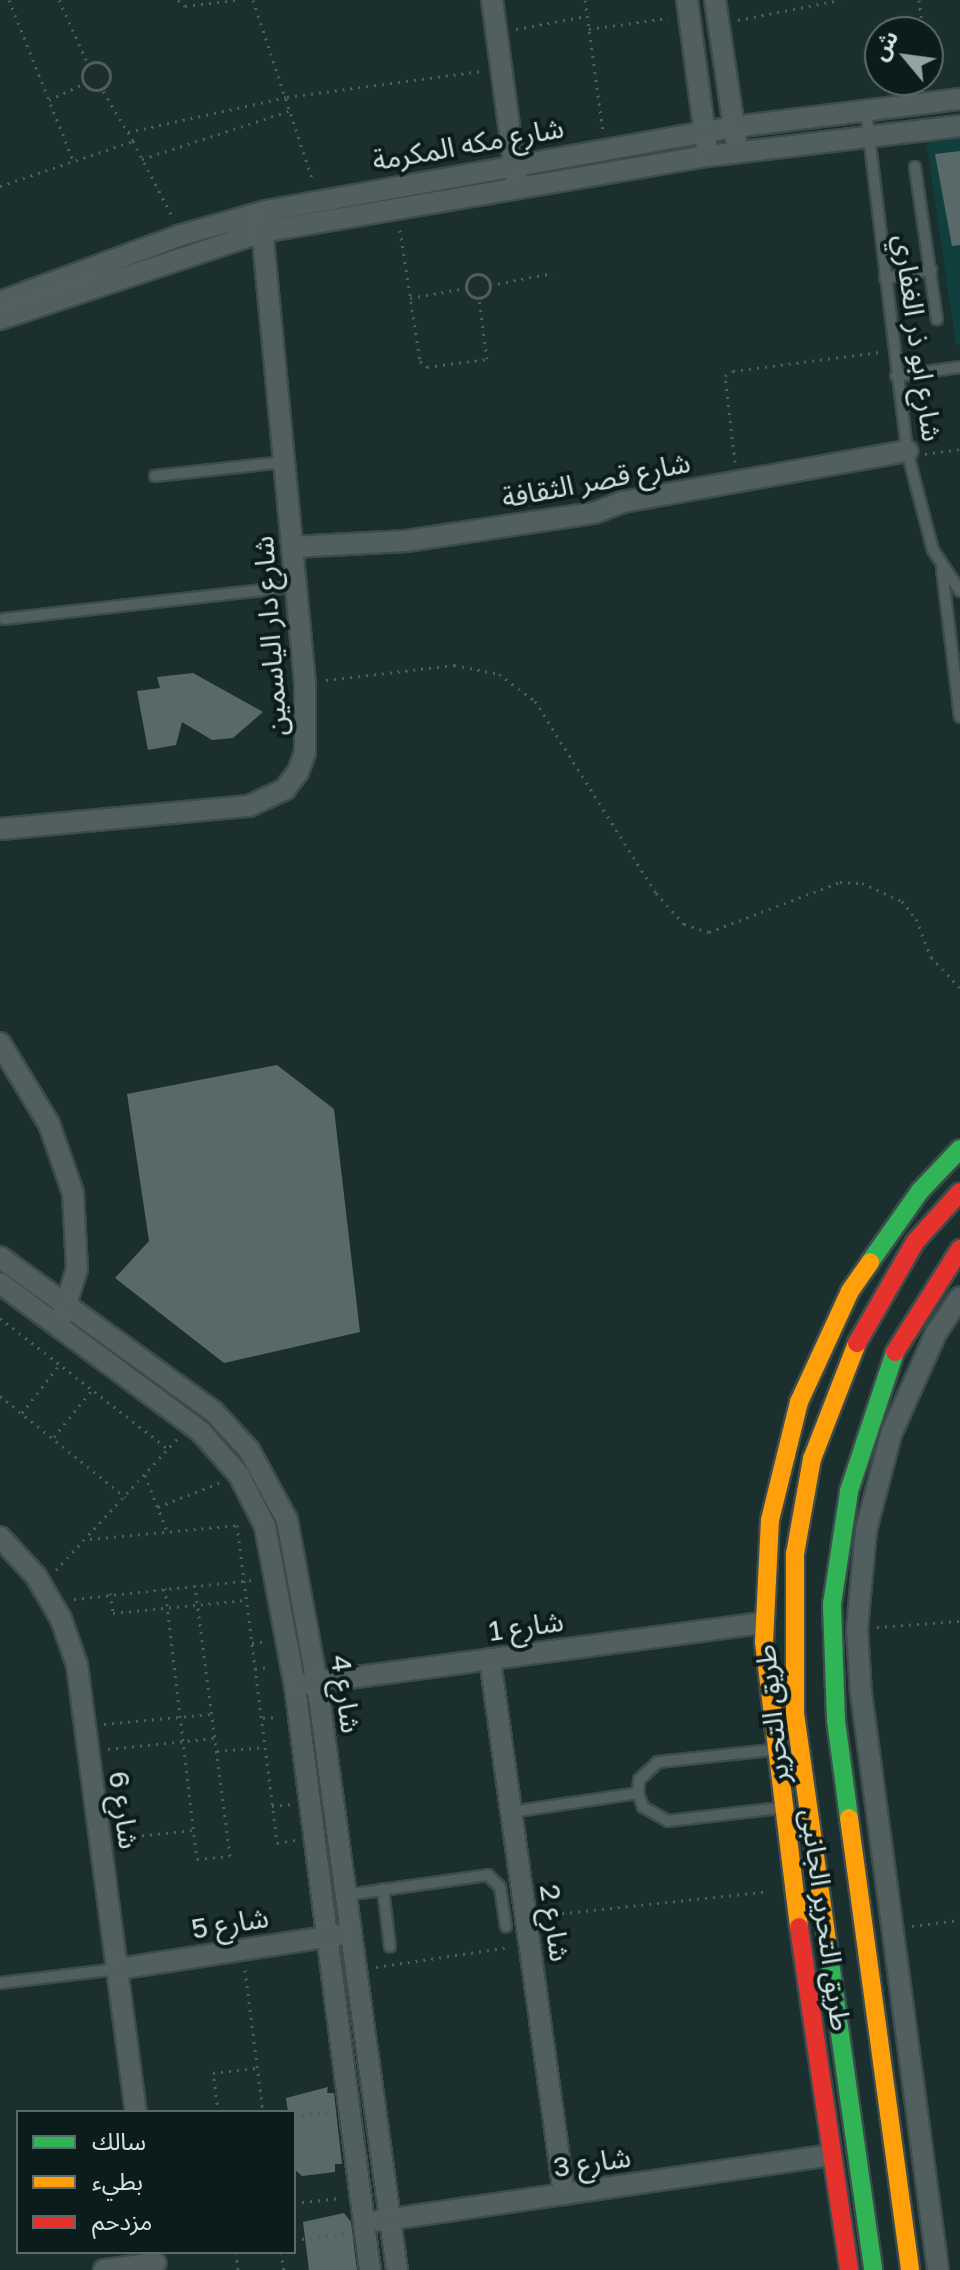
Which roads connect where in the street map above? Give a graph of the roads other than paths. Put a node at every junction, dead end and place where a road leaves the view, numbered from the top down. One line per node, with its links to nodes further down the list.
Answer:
1 (492, 0): 12 (street)
2 (715, 0): 7 (street)
3 (688, 7): 8 (street)
4 (960, 99): 5 (street, شارع مكه المكرمة)
5 (866, 111): 7 (street, شارع مكه المكرمة); 9 (lane, شارع ابو ذر الغفاري)
6 (960, 126): 9 (street, شارع مكه المكرمة)
7 (734, 127): 8 (street, شارع مكه المكرمة); 10 (street)
8 (705, 132): 11 (street); 12 (street, شارع مكه المكرمة)
9 (868, 139): 10 (street, شارع مكه المكرمة); 17 (lane, شارع ابو ذر الغفاري)
10 (738, 151): 11 (street, شارع مكه المكرمة)
11 (708, 156): 14 (street, شارع مكه المكرمة)
12 (514, 163): 14 (street); 18 (street, شارع مكه المكرمة)
13 (915, 167): 16 (lane)
14 (516, 185): 15 (street, شارع مكه المكرمة)
15 (262, 232): 19 (street, شارع مكه المكرمة); 24 (street, شارع دار الياسمين)
16 (931, 270): 17 (lane); 20 (lane)
17 (885, 278): 22 (lane, شارع ابو ذر الغفاري)
18 (0, 302)
19 (0, 319)
20 (937, 319)
21 (960, 367): 22 (lane)
22 (896, 376): 23 (lane, شارع ابو ذر الغفاري)
23 (908, 454): 26 (street, شارع قصر الثقافة); 27 (lane, شارع ابو ذر الغفاري)
24 (284, 462): 25 (lane); 26 (street, شارع دار الياسمين)
25 (155, 476)
26 (293, 547): 28 (street, شارع دار الياسمين)
27 (941, 567): 29 (lane, شارع ابو ذر الغفاري); 31 (lane, شارع ابو ذر الغفاري)
28 (296, 586): 30 (lane); 32 (street, شارع دار الياسمين)
29 (960, 591)
30 (4, 619)
31 (960, 717)
32 (0, 829)
33 (0, 1043): 40 (street)
34 (960, 1149): 43 (street, طريق التحرير الجانبى)
35 (960, 1192): 42 (street, طريق التحرير)
36 (960, 1249): 74 (street)
37 (0, 1257): 40 (street, شارع 4)
38 (0, 1283): 41 (street, شارع 4)
39 (960, 1297): 75 (street)
40 (69, 1304): 41 (street); 47 (street, شارع 4)
41 (58, 1322): 48 (street, شارع 4)
42 (841, 1383): 43 (street); 50 (street, طريق التحرير)
43 (806, 1384): 45 (street, طريق التحرير الجانبى)
44 (0, 1537): 61 (street, شارع 6)
45 (764, 1623): 46 (street, شارع 1); 49 (street, طريق التحرير الجانبى)
46 (490, 1659): 47 (street, شارع 1); 54 (street, شارع 2)
47 (317, 1683): 48 (street, شارع 1); 56 (street, شارع 4)
48 (295, 1686): 59 (street, شارع 4)
49 (774, 1750): 51 (street, طريق التحرير الجانبى); 52 (lane)
50 (806, 1783): 51 (street); 73 (street, طريق التحرير)
51 (780, 1788): 53 (street, طريق التحرير الجانبى)
52 (638, 1793): 53 (lane); 54 (lane)
53 (782, 1808): 64 (street, طريق التحرير الجانبى)
54 (511, 1812): 65 (street, شارع 2)
55 (383, 1889): 56 (lane); 57 (lane); 60 (lane)
56 (346, 1895): 58 (street, شارع 4)
57 (506, 1927)
58 (351, 1934): 59 (street, شارع 5); 66 (street, شارع 4)
59 (327, 1937): 61 (street, شارع 5); 67 (street, شارع 4)
60 (390, 1947)
61 (117, 1969): 62 (lane); 63 (street, شارع 6)
62 (0, 1983)
63 (136, 2110)
64 (829, 2155): 65 (street, شارع 3); 72 (street, طريق التحرير الجانبى)
65 (564, 2194): 66 (street, شارع 3)
66 (390, 2220): 67 (street, شارع 3); 71 (street, شارع 4)
67 (364, 2227): 70 (street, شارع 4)
68 (156, 2262): 69 (street)
69 (104, 2270)
70 (370, 2270)
71 (397, 2270)
72 (849, 2270)
73 (873, 2270)
74 (910, 2270)
75 (938, 2270)

